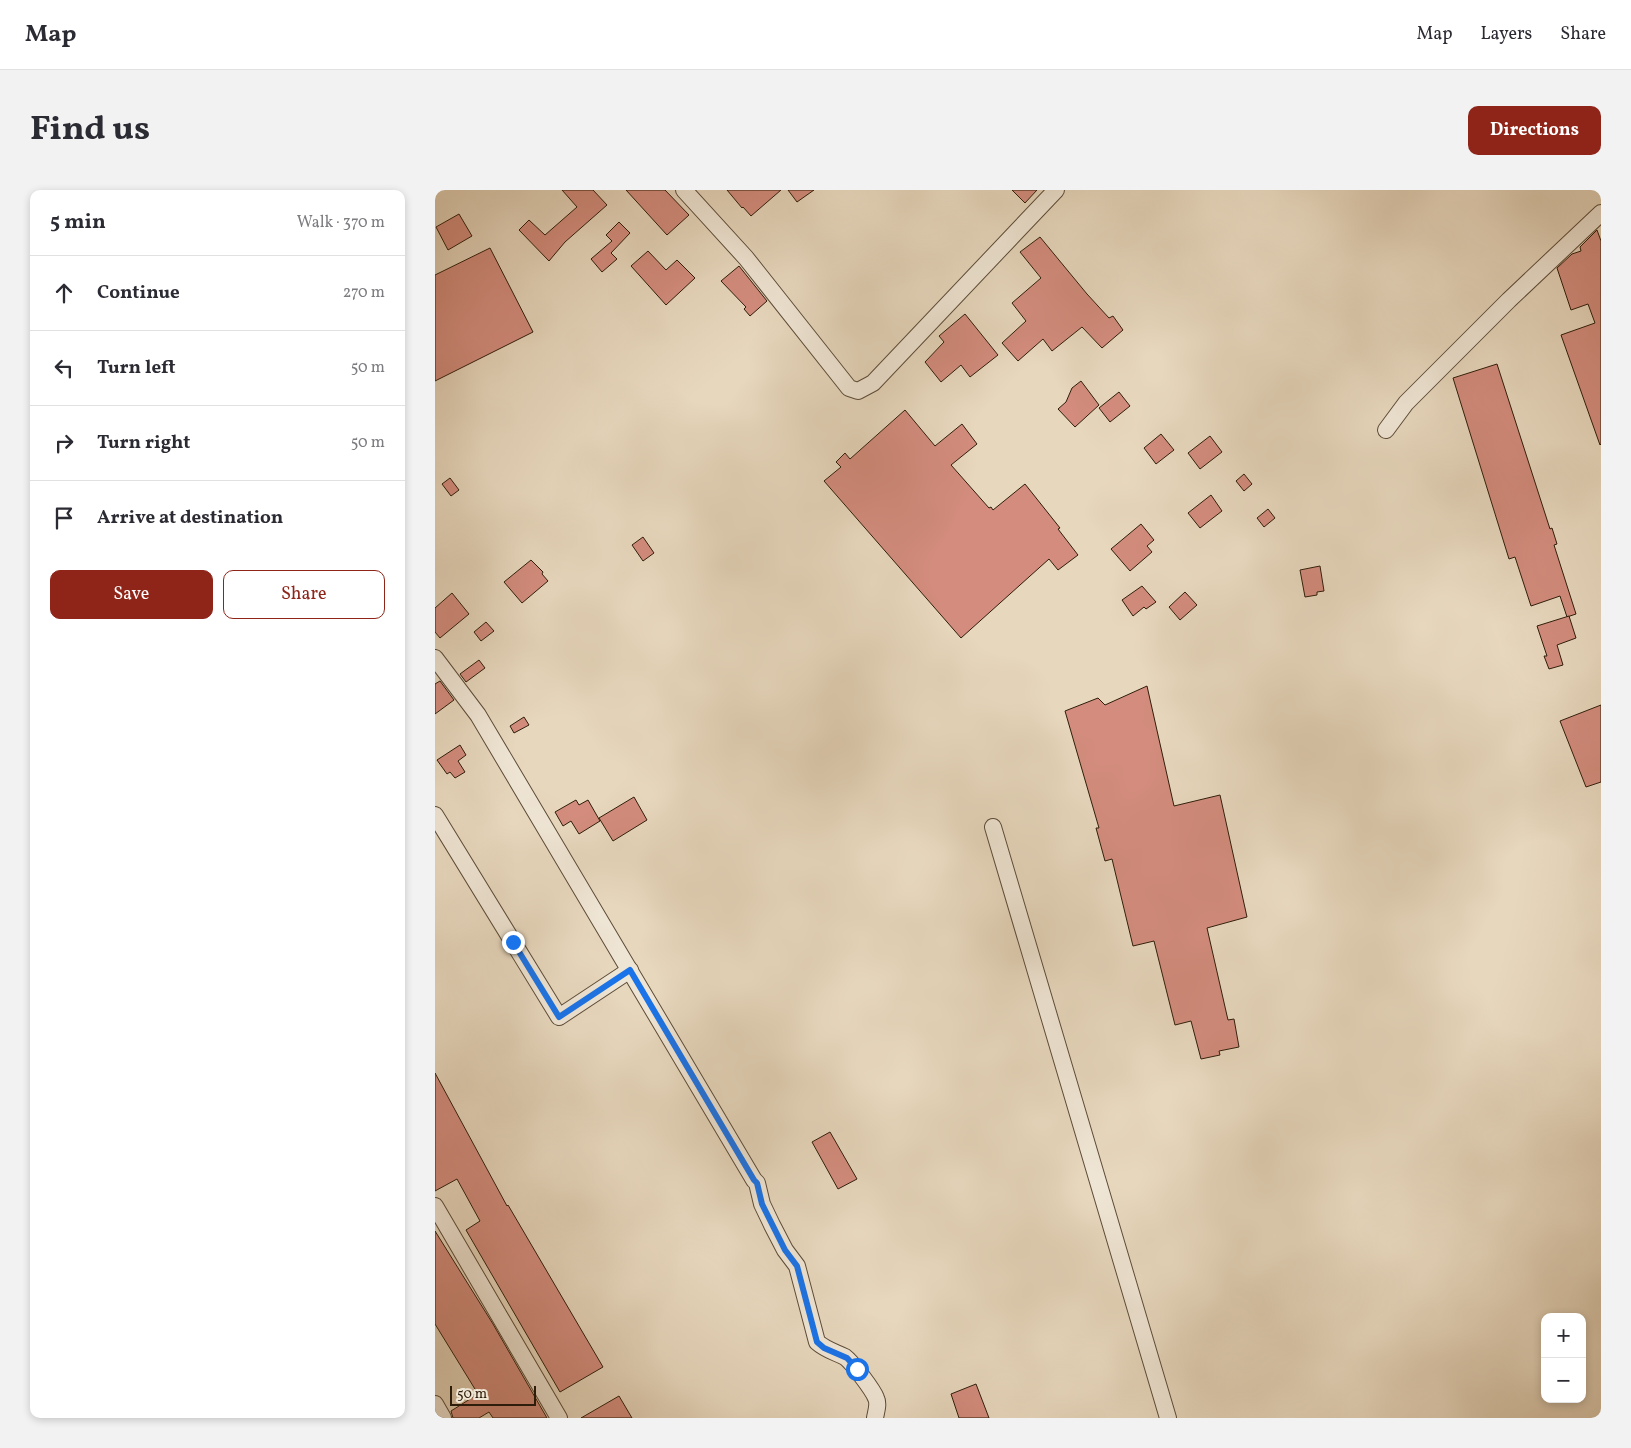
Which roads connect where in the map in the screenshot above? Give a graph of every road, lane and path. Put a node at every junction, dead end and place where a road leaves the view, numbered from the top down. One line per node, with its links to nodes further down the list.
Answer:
1 (684, 190): 2 (street)
2 (1056, 190)
3 (1601, 213): 4 (street)
4 (1386, 430)
5 (435, 658): 8 (street)
6 (435, 815): 8 (street)
7 (993, 827): 14 (street)
8 (630, 970): 13 (street)
9 (437, 1199): 12 (street)
10 (435, 1404): 11 (street)
11 (443, 1418)
12 (559, 1418)
13 (875, 1418)
14 (1168, 1418)

